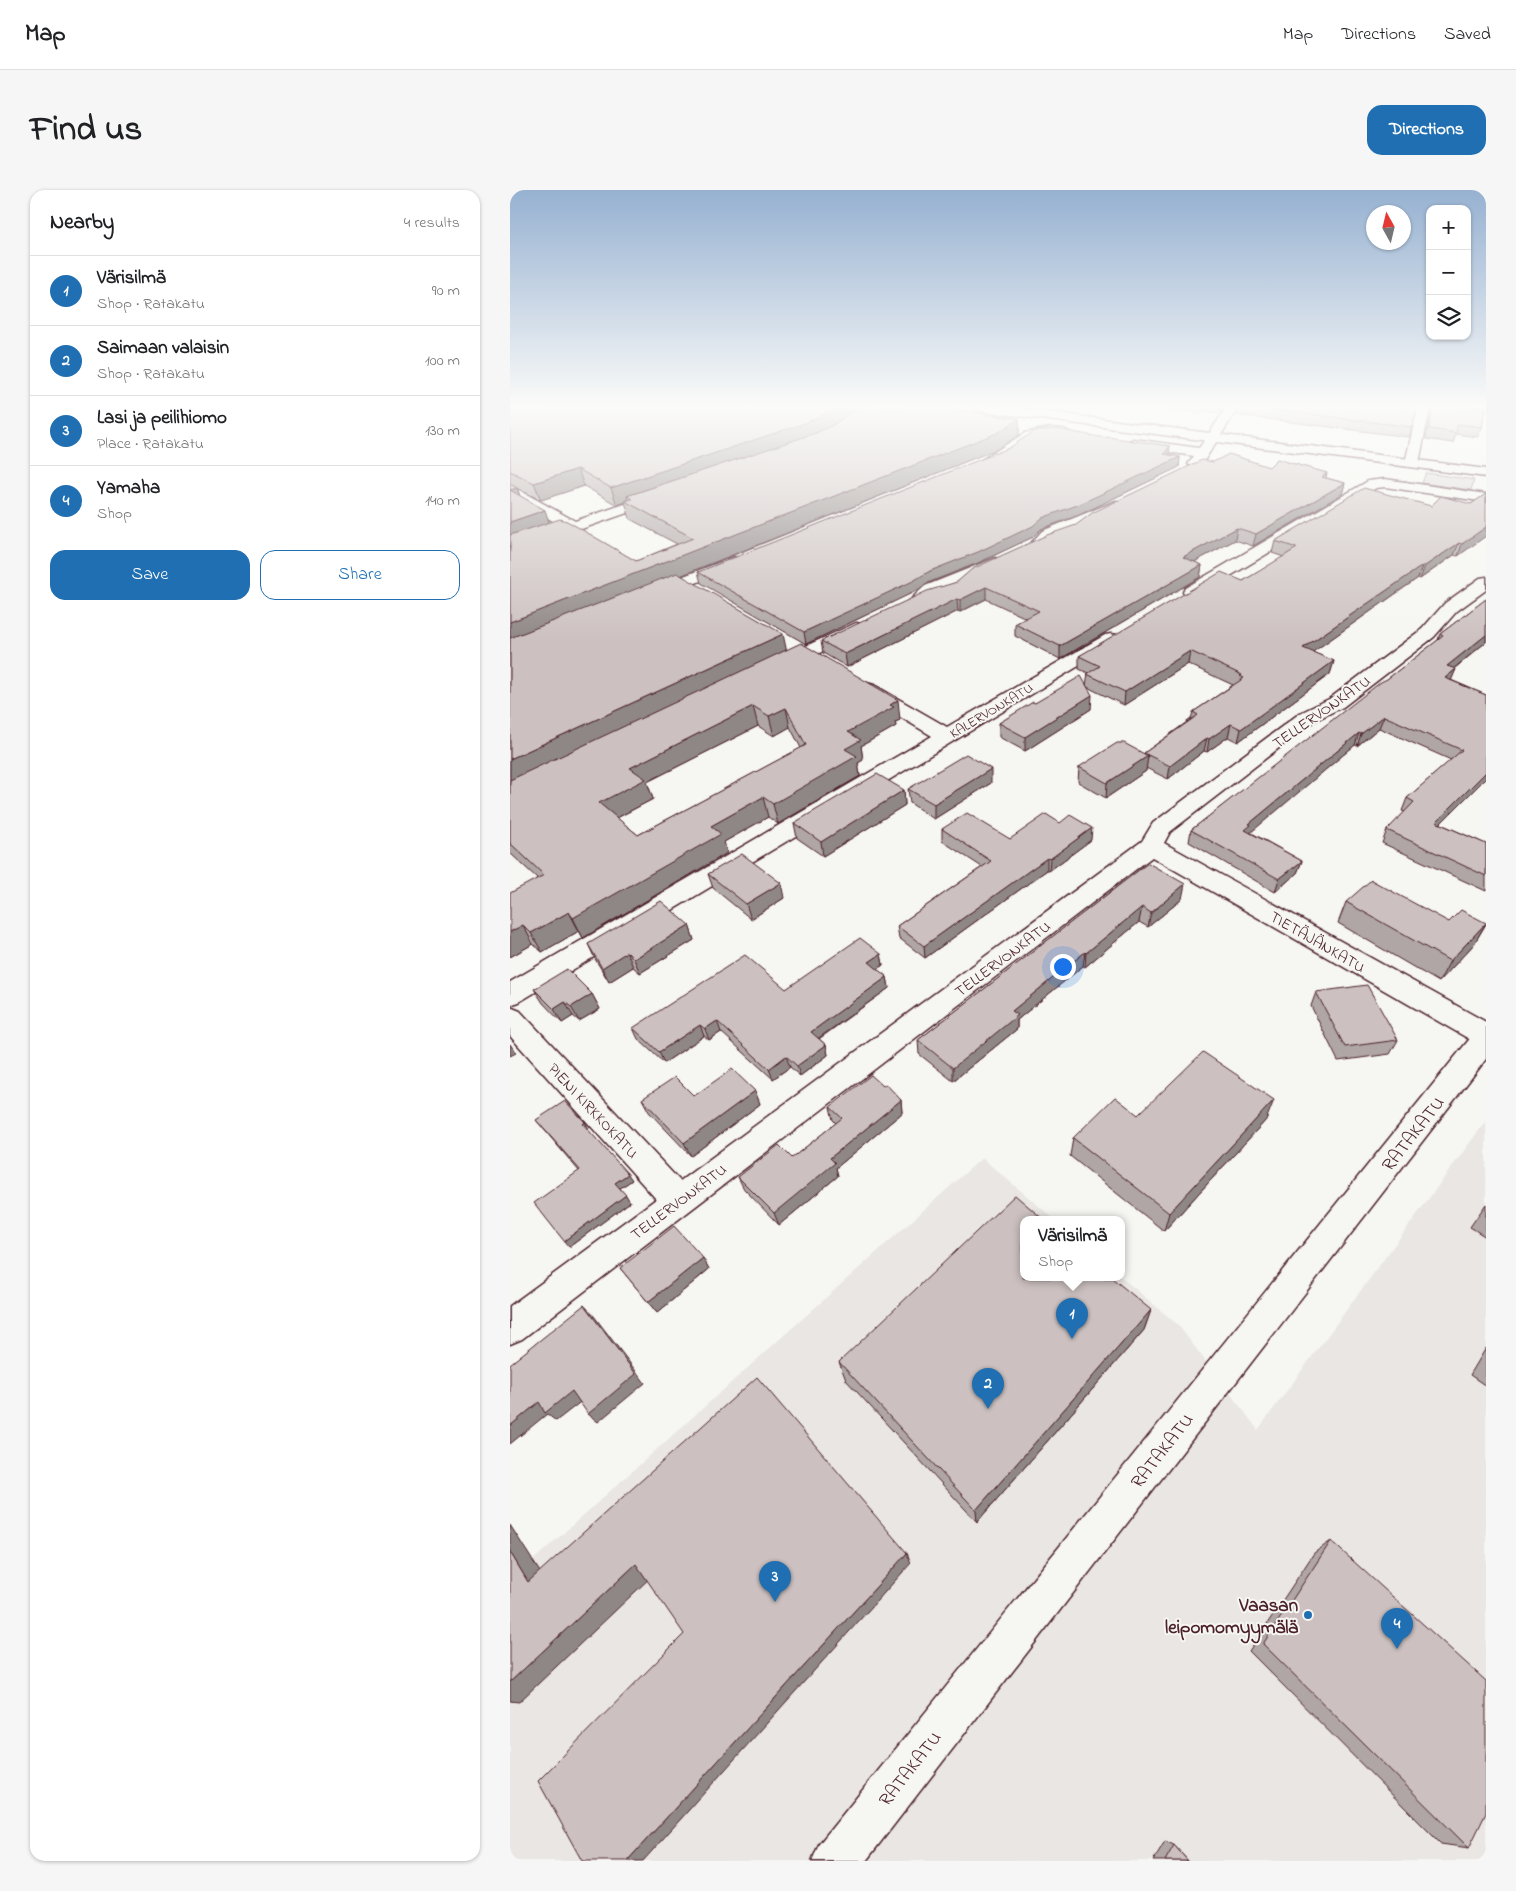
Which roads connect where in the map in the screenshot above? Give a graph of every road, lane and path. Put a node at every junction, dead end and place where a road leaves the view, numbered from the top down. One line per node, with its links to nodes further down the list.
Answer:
1 (1371, 485): 15 (street)
2 (1398, 485): 5 (street)
3 (510, 489): 7 (street)
4 (677, 491): 7 (street)
5 (1486, 498)
6 (1127, 500): 9 (street)
7 (574, 527): 8 (street)
8 (510, 549)
9 (1023, 550)
10 (747, 557): 12 (street)
11 (1006, 557): 17 (street)
12 (683, 582): 14 (street); 16 (street)
13 (1486, 582): 23 (street, TELLERVONKATU)
14 (699, 592)
15 (1179, 599)
16 (637, 601)
17 (903, 606)
18 (876, 619): 20 (street)
19 (1127, 630): 22 (street, KALERVONKATU)
20 (760, 674)
21 (855, 682): 22 (street)
22 (947, 736): 24 (street, KALERVONKATU)
23 (1151, 846): 26 (street, TIETÄJÄNKATU); 28 (street, TELLERVONKATU)
24 (510, 995)
25 (510, 1018): 28 (street, PIENI KIRKKOKATU)
26 (1486, 1036)
27 (1486, 1040): 30 (street, RATAKATU)
28 (678, 1201): 29 (street, TELLERVONKATU)
29 (510, 1328)
30 (836, 1861)

